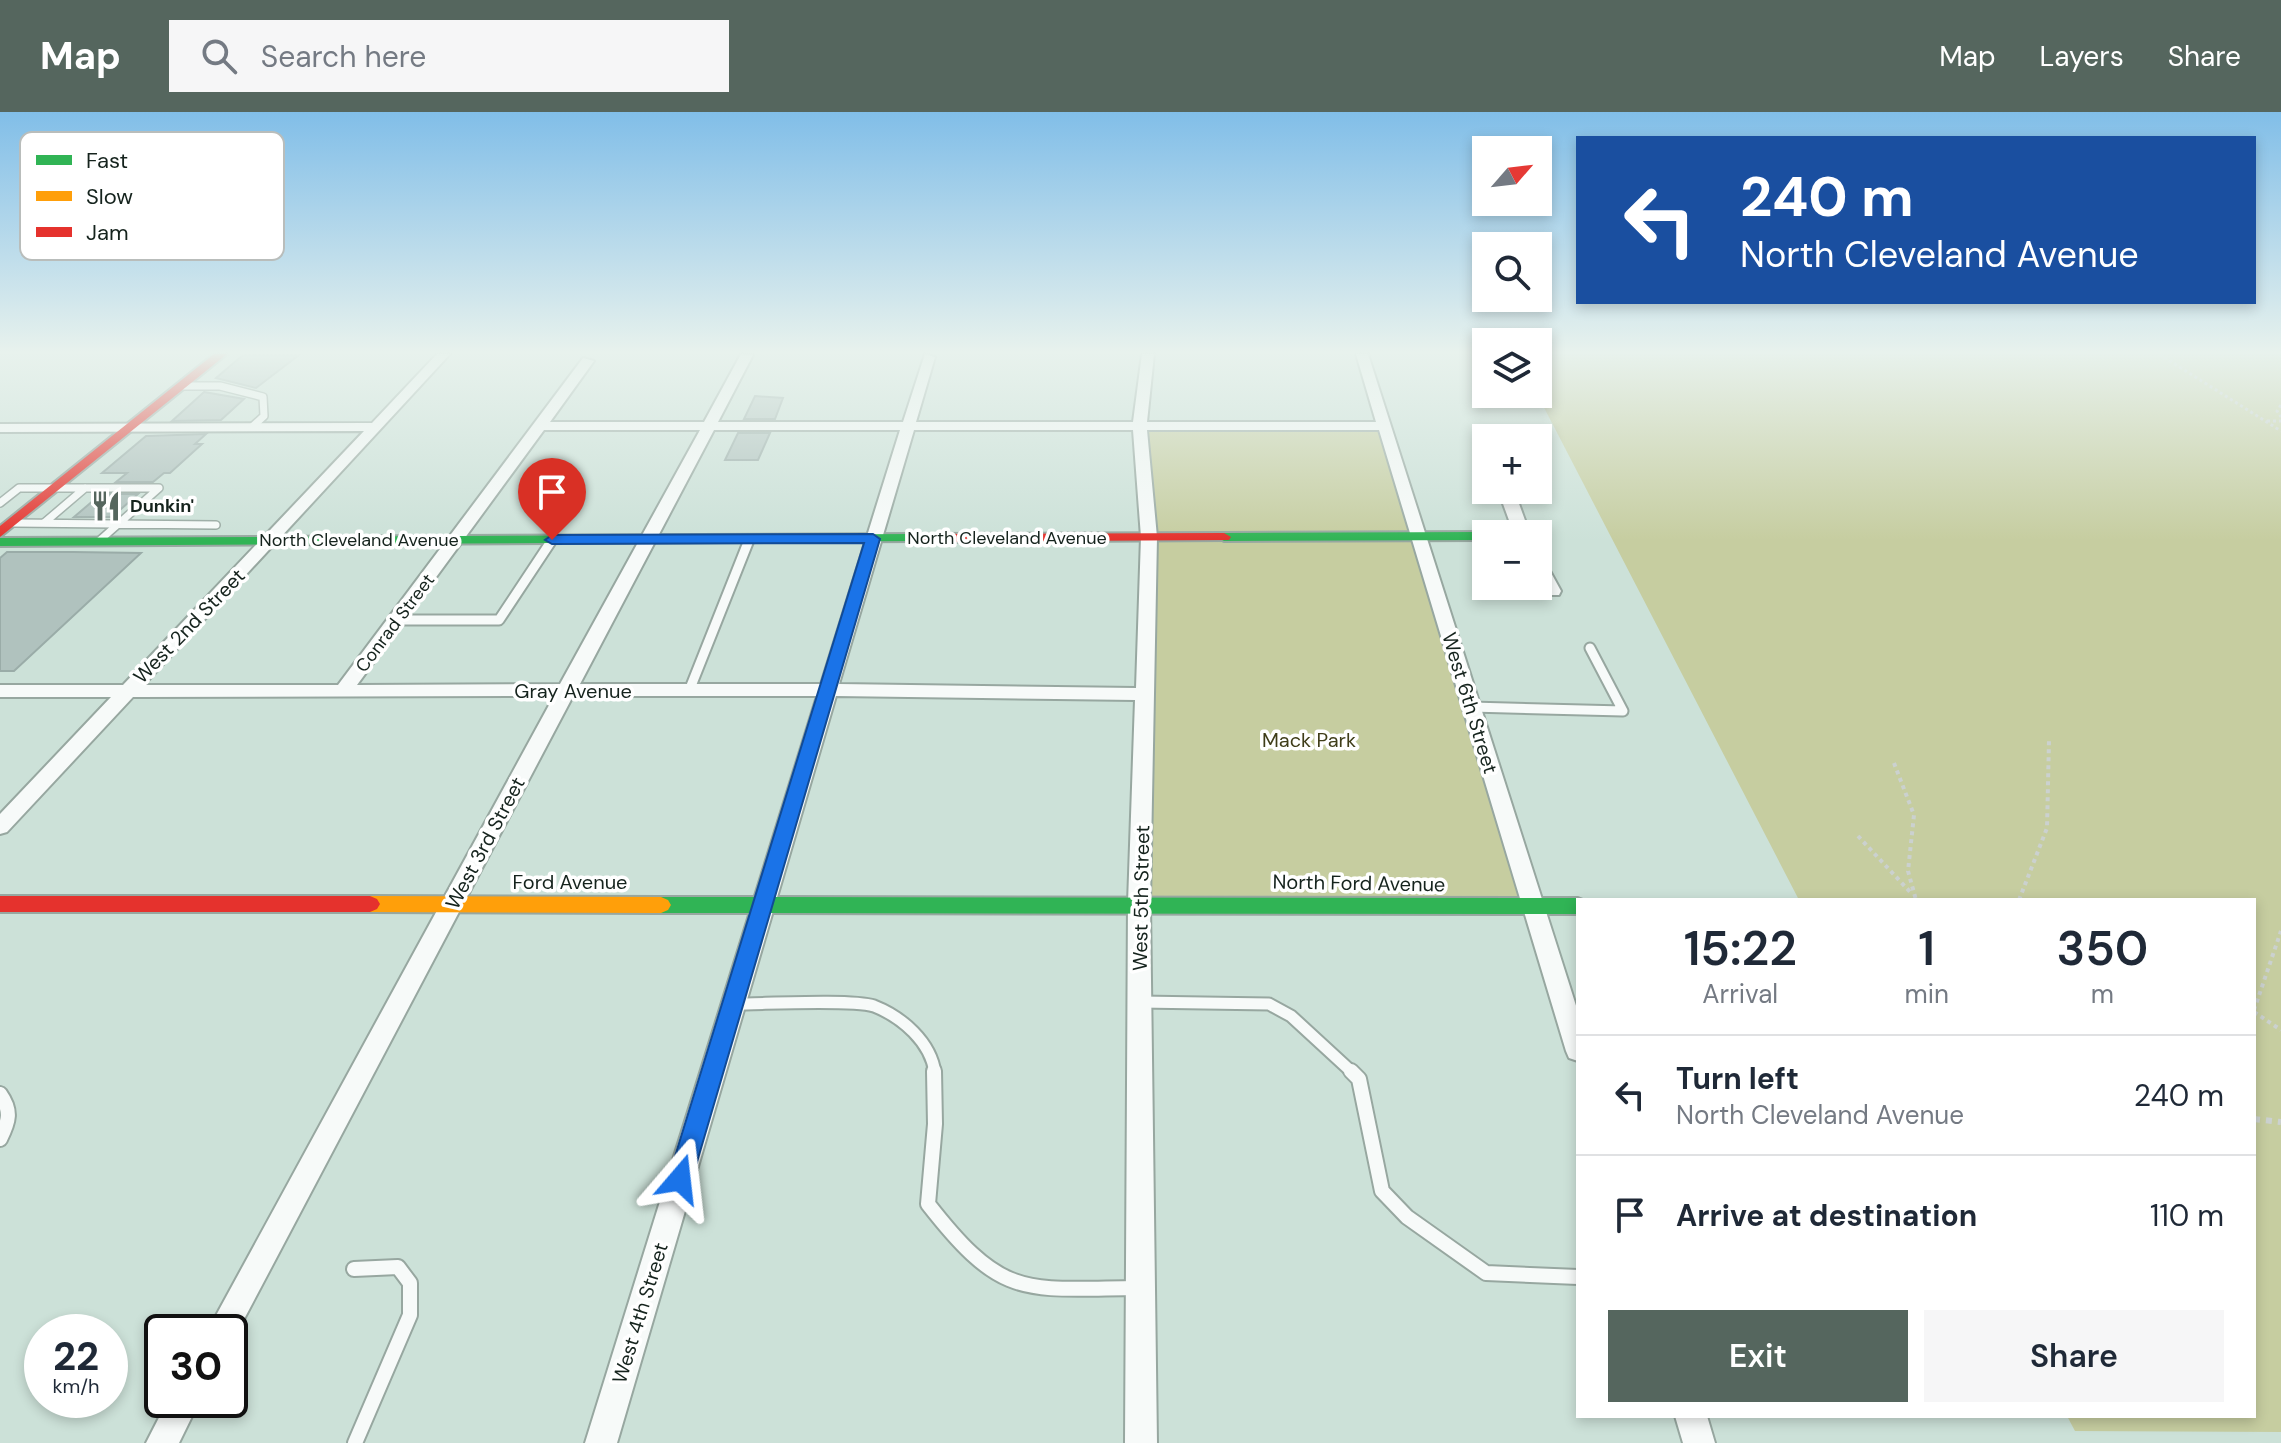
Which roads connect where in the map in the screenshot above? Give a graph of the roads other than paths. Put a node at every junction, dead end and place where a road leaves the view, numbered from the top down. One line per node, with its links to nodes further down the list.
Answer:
1 (144, 416): 14 (street)
2 (264, 416): 15 (lane)
3 (386, 416): 16 (street, West 2nd Street)
4 (548, 416): 11 (street, Conrad Street)
5 (714, 416): 12 (street, West 3rd Street)
6 (912, 416): 9 (street, West 4th Street)
7 (1141, 416): 10 (street, West 5th Street)
8 (1381, 416): 13 (street, West 6th Street)
9 (909, 425): 10 (street); 12 (street); 32 (street, West 4th Street)
10 (1140, 425): 13 (street); 29 (street, West 5th Street)
11 (541, 426): 12 (street); 34 (street, Conrad Street)
12 (709, 426): 30 (street, West 3rd Street)
13 (1384, 426): 27 (street, West 6th Street)
14 (130, 427): 15 (street); 17 (street); 20 (street)
15 (252, 427): 16 (street)
16 (376, 427): 33 (street, West 2nd Street)
17 (0, 428)
18 (19, 488): 20 (lane); 21 (lane); 22 (lane)
19 (85, 488): 20 (lane); 24 (lane); 25 (lane)
20 (54, 489): 23 (street)
21 (0, 491)
22 (0, 503)
23 (8, 522): 24 (lane)
24 (44, 523): 25 (lane)
25 (118, 523): 26 (lane); 36 (lane)
26 (216, 525)
27 (1418, 536): 28 (street, North Cleveland Avenue); 29 (street, North Cleveland Avenue); 47 (street, West 6th Street)
28 (1472, 536)
29 (1149, 537): 32 (street, North Cleveland Avenue); 46 (street, West 5th Street)
30 (648, 539): 31 (street, North Cleveland Avenue); 35 (street, North Cleveland Avenue); 44 (street, West 3rd Street)
31 (750, 539): 32 (street, North Cleveland Avenue); 45 (lane)
32 (873, 539): 41 (street, West 4th Street)
33 (271, 540): 34 (street, North Cleveland Avenue); 36 (street, North Cleveland Avenue); 43 (street, West 2nd Street)
34 (457, 540): 35 (street, North Cleveland Avenue); 38 (street, Conrad Street)
35 (552, 540): 38 (lane)
36 (99, 541): 37 (street, North Cleveland Avenue)
37 (0, 542)
38 (397, 620): 40 (street, Conrad Street)
39 (1590, 648): 47 (lane)
40 (344, 690): 43 (street, Gray Avenue); 44 (street, Gray Avenue)
41 (828, 690): 45 (street, Gray Avenue); 46 (street, Gray Avenue); 49 (street, West 4th Street)
42 (0, 691): 43 (street, Gray Avenue)
43 (127, 691): 48 (street, West 2nd Street)
44 (566, 691): 45 (street, Gray Avenue); 52 (street, West 3rd Street)
45 (689, 691)
46 (1145, 694): 50 (street, West 5th Street)
47 (1471, 707): 54 (street, West 6th Street)
48 (0, 827)
49 (763, 902): 50 (street, Ford Avenue); 52 (street, Ford Avenue); 56 (street, West 4th Street)
50 (1139, 903): 54 (street, North Ford Avenue); 55 (street, West 5th Street)
51 (0, 904): 52 (street, Ford Avenue)
52 (452, 905): 63 (street, West 3rd Street)
53 (1576, 906): 54 (street, North Ford Avenue)
54 (1533, 907): 57 (street, West 6th Street)
55 (1140, 1002): 61 (lane); 62 (street, West 5th Street)
56 (733, 1004): 62 (lane); 68 (street, West 4th Street)
57 (1576, 1045)
58 (0, 1094): 59 (lane)
59 (0, 1139)
60 (354, 1269): 67 (lane)
61 (1576, 1277)
62 (1141, 1288): 69 (street, West 5th Street)
63 (232, 1314)
64 (175, 1418): 66 (street)
65 (1692, 1418): 70 (street)
66 (162, 1443)
67 (355, 1443)
68 (601, 1443)
69 (1141, 1443)
70 (1699, 1443)

